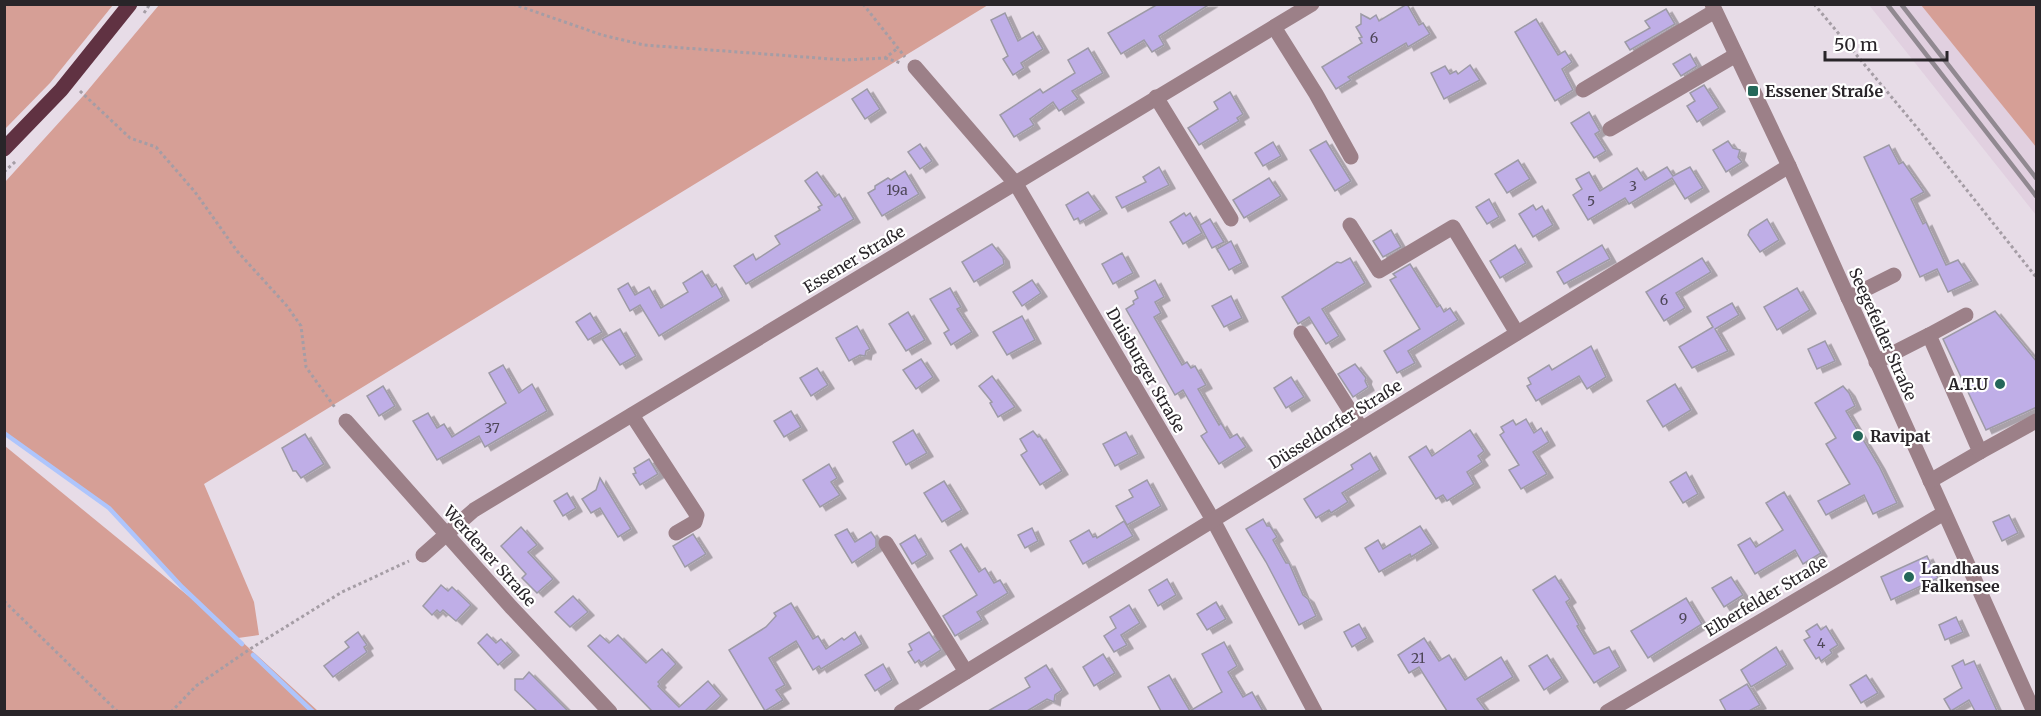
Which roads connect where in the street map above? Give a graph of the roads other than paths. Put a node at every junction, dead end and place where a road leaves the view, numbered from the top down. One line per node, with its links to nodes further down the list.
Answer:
1 (130, 4): 10 (main road)
2 (1312, 4): 4 (street, Essener Straße)
3 (1714, 8): 5 (street, Seegefelder Straße); 7 (street)
4 (1274, 27): 8 (street, Essener Straße); 11 (street)
5 (1736, 55): 9 (street); 12 (street, Seegefelder Straße)
6 (915, 67): 13 (street, Duisburger Straße)
7 (1583, 90)
8 (1156, 97): 13 (street, Essener Straße); 14 (street)
9 (1610, 129)
10 (4, 149)
11 (1351, 157)
12 (1789, 166): 17 (street, Seegefelder Straße); 20 (street, Düsseldorfer Straße)
13 (1016, 184): 23 (street, Essener Straße); 30 (street, Duisburger Straße)
14 (1231, 219)
15 (1350, 225): 20 (street)
16 (1894, 275): 17 (street)
17 (1848, 298): 22 (street, Seegefelder Straße)
18 (1966, 315): 21 (street)
19 (1301, 333): 26 (street)
20 (1517, 333): 26 (street, Düsseldorfer Straße)
21 (1929, 335): 22 (street); 27 (street)
22 (1876, 362): 28 (street, Seegefelder Straße)
23 (632, 415): 31 (street, Essener Straße); 32 (street)
24 (346, 421): 31 (street, Werdener Straße)
25 (2037, 421): 27 (street)
26 (1362, 428): 30 (street, Düsseldorfer Straße)
27 (1980, 452): 28 (street)
28 (1930, 481): 29 (street, Seegefelder Straße)
29 (1944, 513): 36 (street, Elberfelder Straße); 41 (street, Seegefelder Straße)
30 (1213, 520): 35 (street, Düsseldorfer Straße); 39 (street, Duisburger Straße)
31 (446, 533): 34 (street, Essener Straße); 37 (street, Werdener Straße)
32 (676, 533)
33 (886, 543): 35 (street)
34 (423, 555)
35 (966, 672): 38 (street, Düsseldorfer Straße)
36 (1629, 706): 40 (street, Elberfelder Straße)
37 (610, 711)
38 (901, 711)
39 (1315, 711)
40 (1607, 711)
41 (2034, 711)

